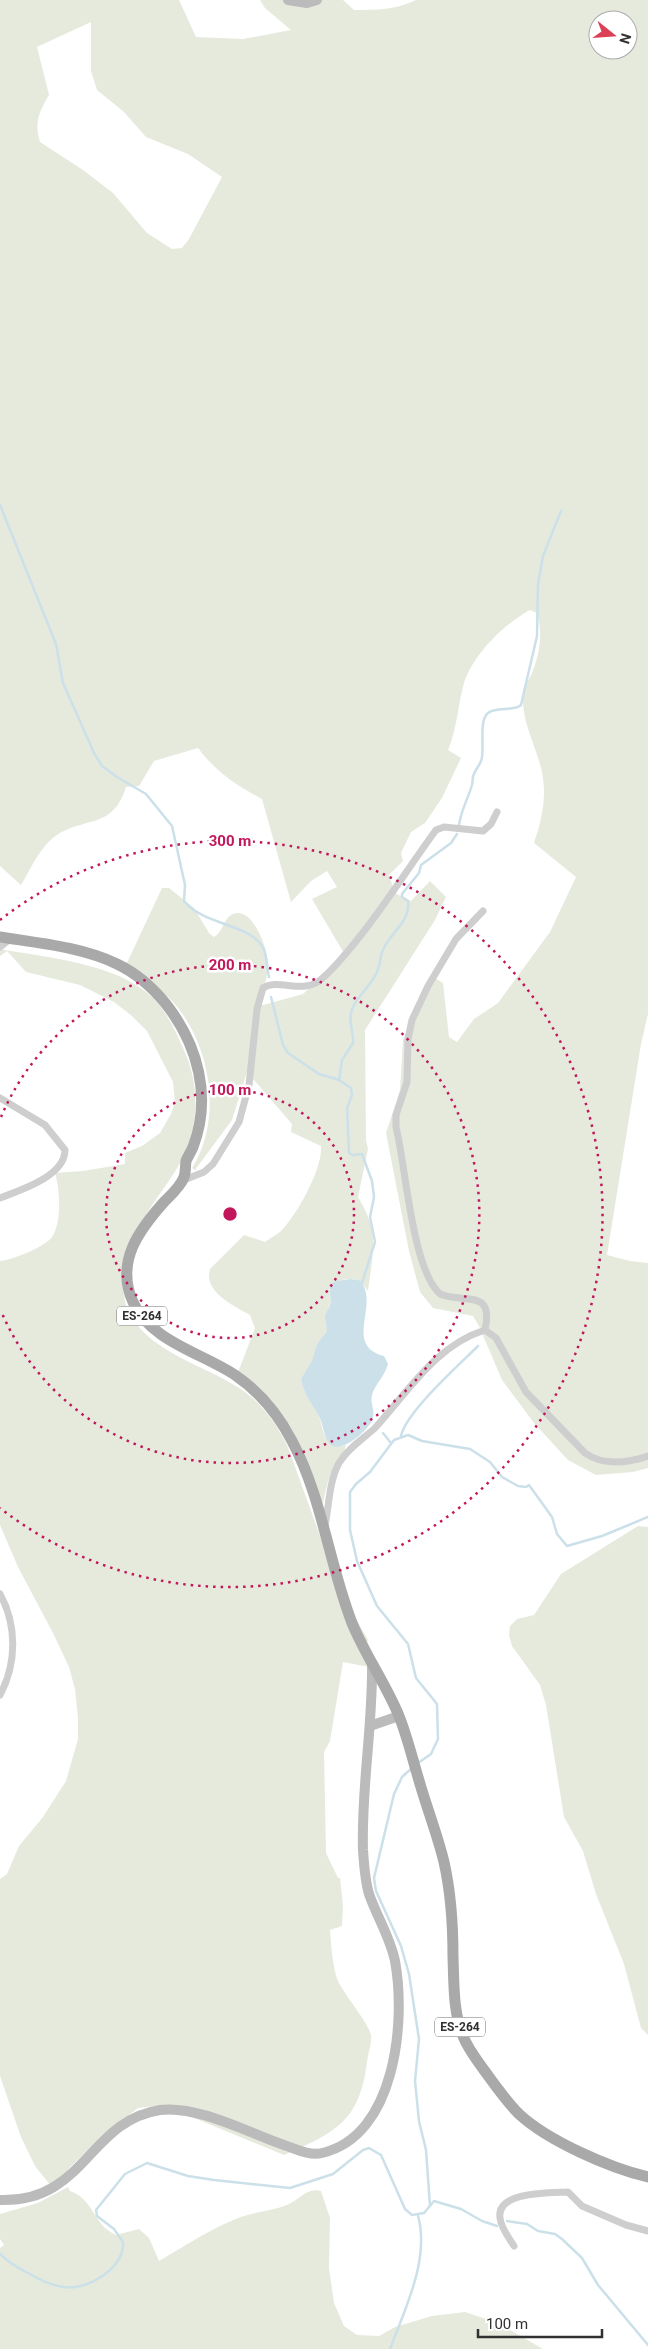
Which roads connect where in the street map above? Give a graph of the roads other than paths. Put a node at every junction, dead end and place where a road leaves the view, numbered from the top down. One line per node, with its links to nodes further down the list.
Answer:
1 (288, 0): 2 (street)
2 (317, 0)
3 (496, 812): 8 (street)
4 (483, 911): 10 (street)
5 (5, 938): 6 (street); 8 (main road, ES-264)
6 (0, 947)
7 (0, 1098): 9 (street)
8 (184, 1180): 12 (main road, ES-264)
9 (0, 1198)
10 (485, 1330): 11 (street); 12 (street)
11 (648, 1456)
12 (324, 1531): 14 (main road, ES-264)
13 (0, 1594): 15 (street)
14 (372, 1664): 16 (main road, ES-264); 17 (street)
15 (0, 1694)
16 (399, 1716): 17 (street); 18 (main road, ES-264)
17 (370, 1726): 19 (street)
18 (648, 2177)
19 (0, 2200)
20 (648, 2231): 21 (street)
21 (514, 2246)

